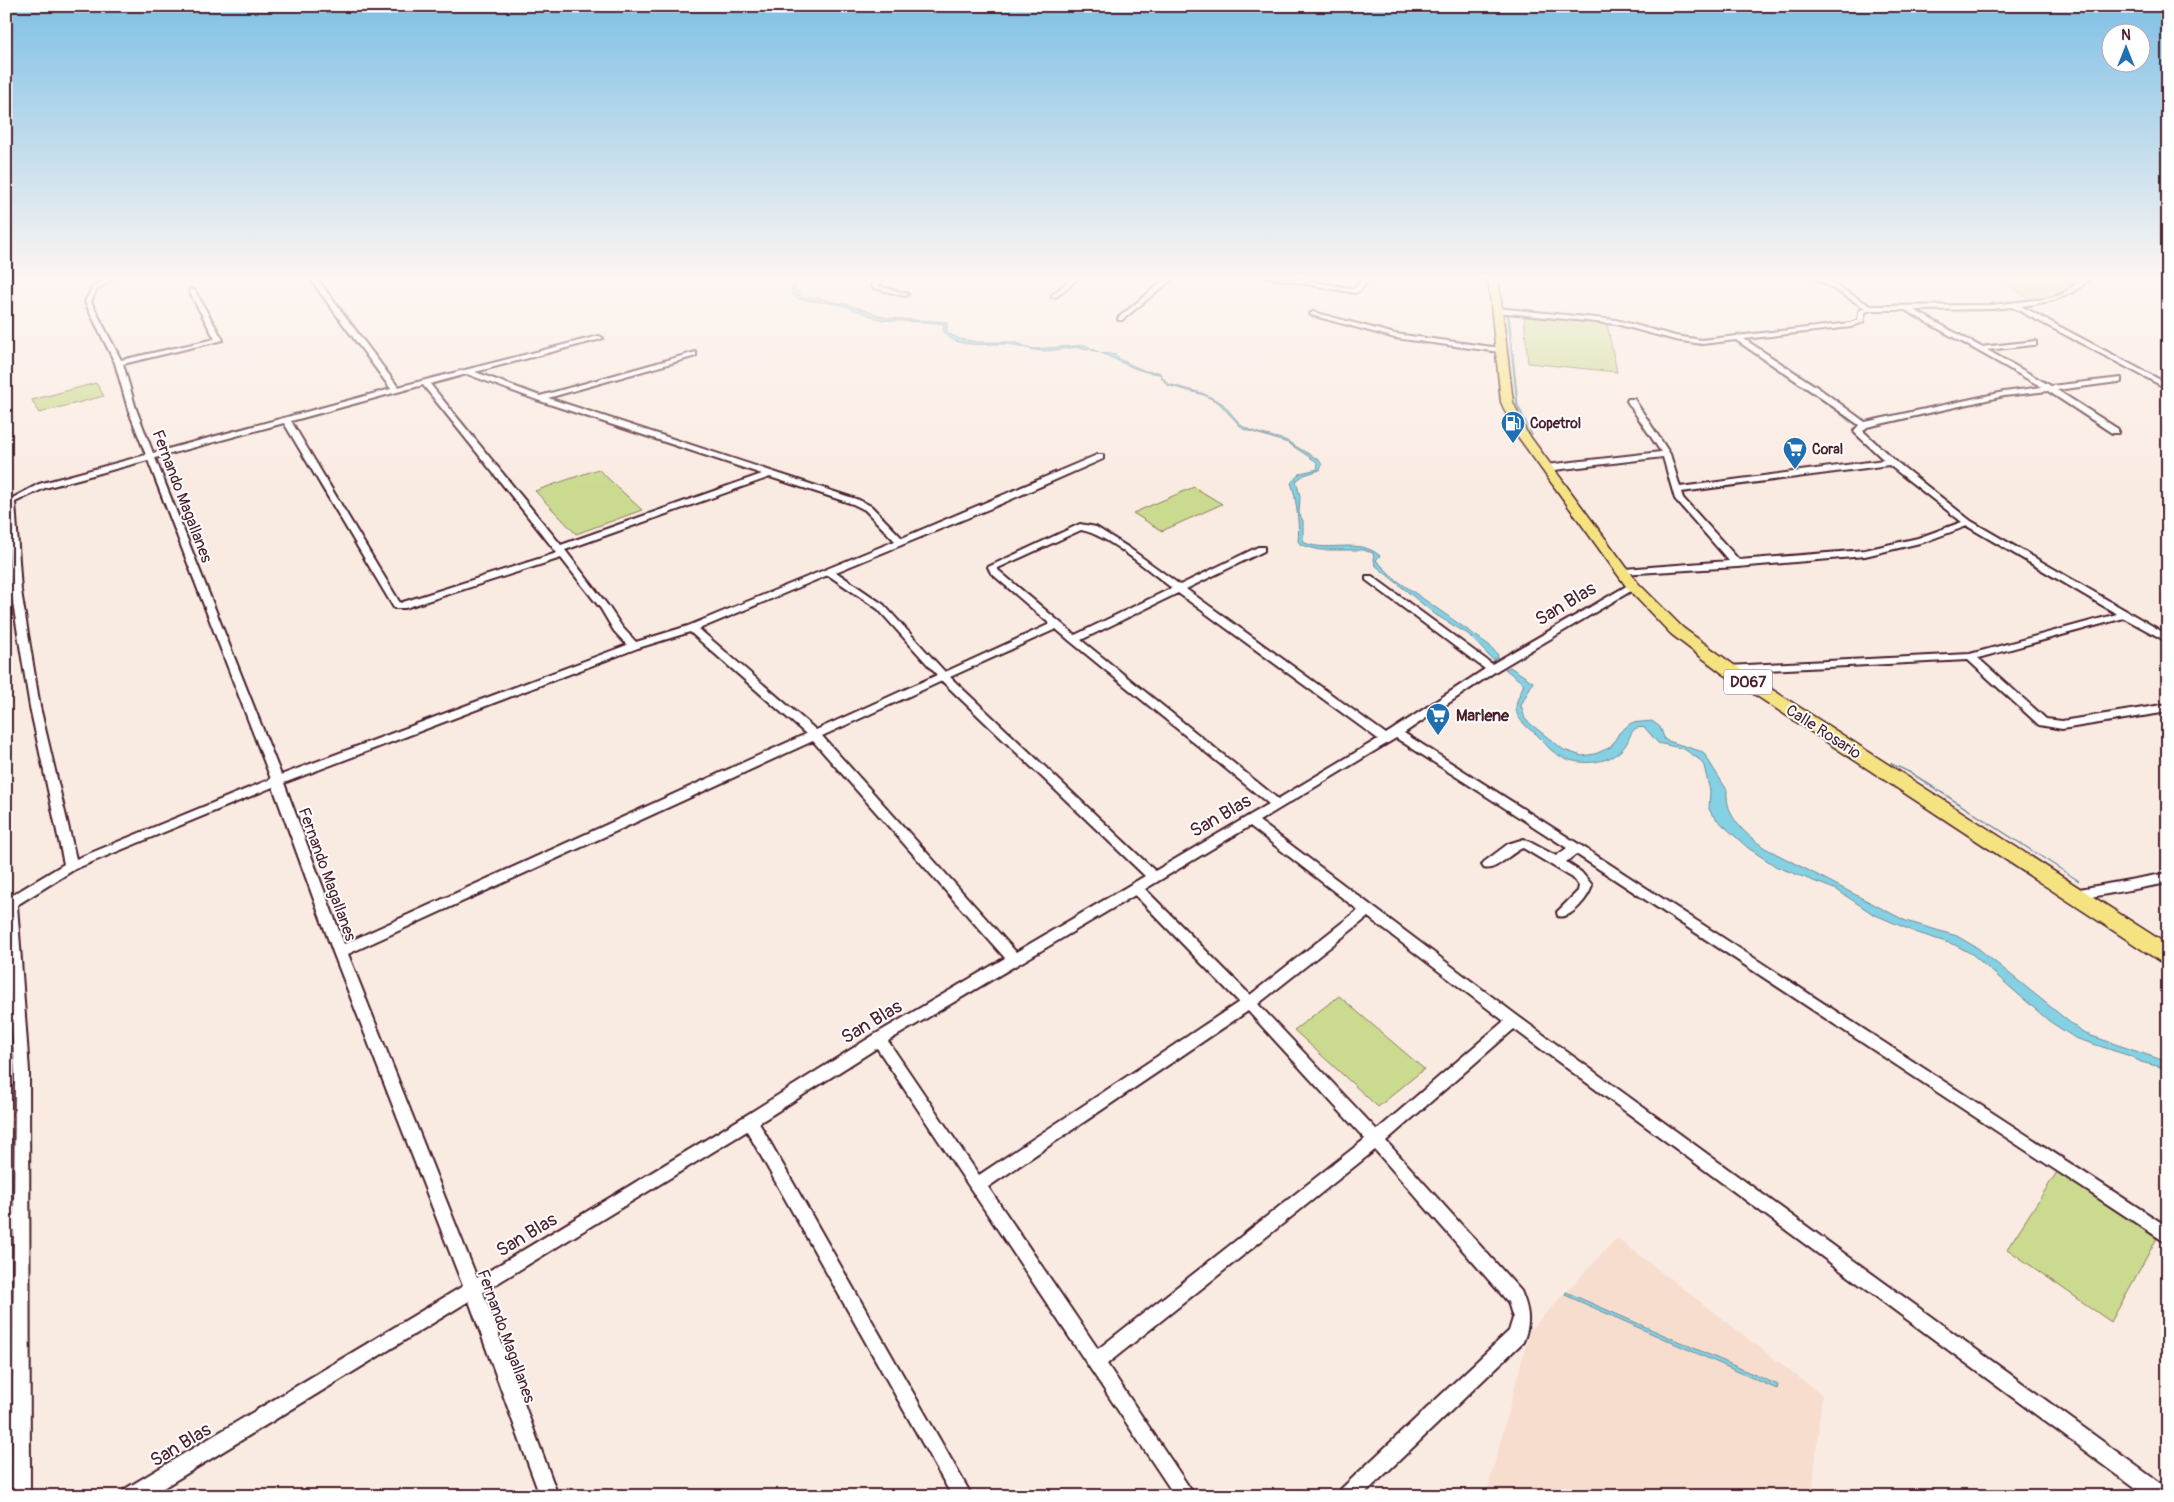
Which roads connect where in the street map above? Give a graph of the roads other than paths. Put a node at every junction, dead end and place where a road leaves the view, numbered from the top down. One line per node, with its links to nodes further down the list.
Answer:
1 (110, 346): 14 (street, Fernando Magallanes)
2 (193, 346): 14 (street)
3 (363, 346): 20 (street)
4 (568, 346): 15 (street)
5 (1471, 346): 12 (street)
6 (1500, 346): 12 (main road, Calle Rosario / D067)
7 (1749, 346): 24 (street)
8 (1975, 346): 11 (street)
9 (2006, 346): 11 (street)
10 (2091, 346): 18 (street)
11 (1980, 349): 19 (street)
12 (1500, 350): 30 (main road, Calle Rosario / D067)
13 (693, 354): 21 (street)
14 (119, 363): 27 (street, Fernando Magallanes)
15 (468, 372): 17 (street); 21 (street)
16 (2118, 380): 19 (street)
17 (425, 383): 20 (street); 36 (street)
18 (2168, 387)
19 (2049, 388): 24 (street); 25 (street)
20 (396, 390): 23 (street)
21 (540, 398): 31 (street)
22 (1631, 401): 26 (street)
23 (286, 419): 27 (street); 36 (street)
24 (1864, 426): 29 (street)
25 (2115, 431)
26 (1666, 454): 30 (street); 32 (street)
27 (151, 456): 56 (street, Fernando Magallanes); 62 (street)
28 (1100, 457): 34 (street)
29 (1891, 462): 32 (street); 33 (street)
30 (1546, 468): 39 (main road, Calle Rosario / D067)
31 (772, 473): 34 (street); 36 (street)
32 (1676, 490): 37 (street)
33 (1968, 523): 37 (street); 43 (street)
34 (901, 542): 38 (street)
35 (1261, 549): 42 (street)
36 (561, 551): 48 (street)
37 (1737, 564): 39 (street)
38 (829, 572): 45 (street); 52 (street)
39 (1624, 572): 41 (main road, Calle Rosario / D067)
40 (1370, 578): 50 (street)
41 (1633, 586): 50 (street, San Blas); 51 (main road, Calle Rosario / D067)
42 (1179, 588): 44 (street); 46 (street); 55 (street)
43 (2127, 614): 47 (street); 49 (street)
44 (1058, 624): 46 (street); 52 (street)
45 (692, 628): 48 (street); 54 (street)
46 (1074, 639): 57 (street)
47 (2168, 639)
48 (634, 646): 56 (street)
49 (1970, 657): 51 (street); 53 (street)
50 (1492, 669): 55 (street, San Blas)
51 (1728, 669): 66 (main road, Calle Rosario / D067)
52 (943, 676): 54 (street); 63 (street)
53 (2168, 708)
54 (814, 735): 70 (street); 72 (street)
55 (1390, 736): 57 (street, San Blas); 59 (street)
56 (277, 782): 62 (street); 70 (street, Fernando Magallanes)
57 (1278, 805): 58 (street, San Blas)
58 (1250, 820): 63 (street, San Blas); 68 (street)
59 (1576, 848): 60 (street); 79 (street)
60 (1557, 862): 61 (street); 69 (street)
61 (1488, 865)
62 (71, 866): 67 (street)
63 (1154, 877): 65 (street, San Blas)
64 (2168, 878): 66 (street)
65 (1136, 888): 72 (street, San Blas); 73 (street)
66 (2074, 895): 71 (main road, Calle Rosario / D067)
67 (8, 904): 82 (street)
68 (1367, 910): 73 (street); 74 (street)
69 (1563, 912)
70 (340, 952): 80 (street, Fernando Magallanes)
71 (2168, 956)
72 (1015, 960): 75 (street, San Blas)
73 (1249, 1003): 77 (street); 78 (street)
74 (1514, 1021): 77 (street); 88 (street)
75 (879, 1038): 76 (street, San Blas); 78 (street)
76 (750, 1120): 80 (street, San Blas); 85 (street)
77 (1376, 1140): 81 (street); 87 (street)
78 (978, 1185): 81 (street)
79 (2168, 1236)
80 (473, 1289): 83 (street, San Blas); 84 (street, Fernando Magallanes)
81 (1097, 1361): 86 (street)
82 (21, 1496)
83 (132, 1496)
84 (549, 1496)
85 (964, 1496)
86 (1186, 1496)
87 (1348, 1496)
88 (2162, 1496)

